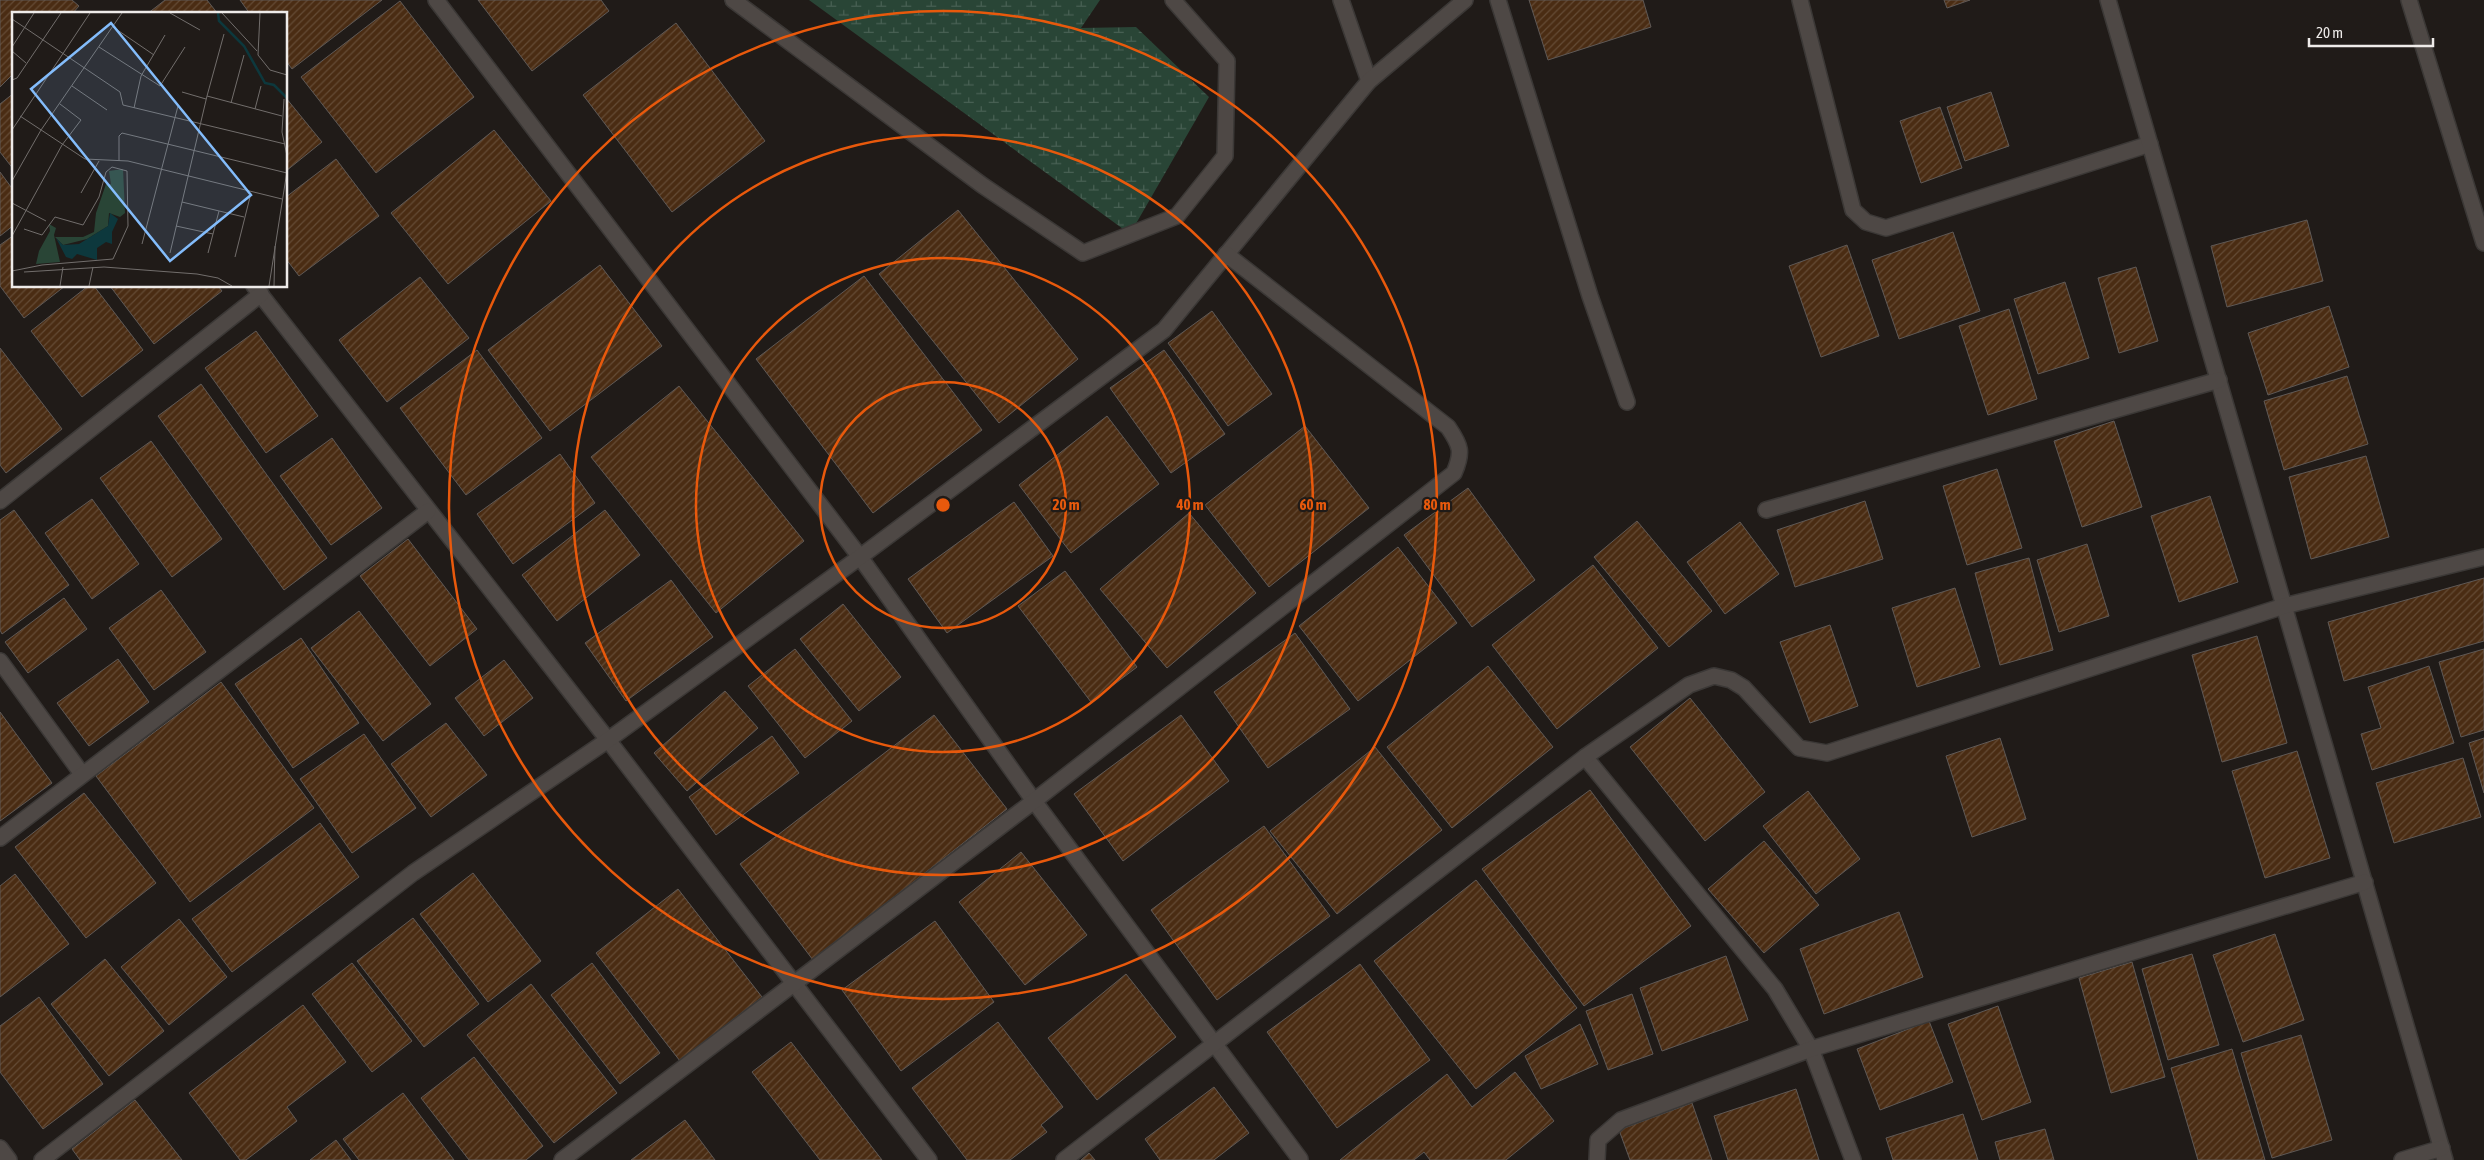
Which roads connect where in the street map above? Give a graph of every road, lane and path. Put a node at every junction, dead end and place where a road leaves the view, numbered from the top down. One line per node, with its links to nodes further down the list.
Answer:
1 (436, 0): 20 (street)
2 (733, 0): 3 (street)
3 (1173, 0)
4 (1342, 0): 10 (street)
5 (1465, 0): 10 (street)
6 (1498, 0): 16 (street)
7 (1800, 0): 11 (street)
8 (2108, 0): 11 (street)
9 (2409, 0): 12 (street)
10 (1369, 81): 13 (street)
11 (2150, 144): 15 (street)
12 (2484, 242)
13 (1226, 254): 20 (street); 27 (street)
14 (258, 290): 17 (street); 18 (street)
15 (2219, 380): 19 (street); 22 (street)
16 (1628, 402)
17 (0, 501)
18 (428, 510): 24 (street); 26 (street)
19 (1766, 510)
20 (860, 557): 24 (street); 27 (street)
21 (2484, 557): 22 (street)
22 (2284, 606): 25 (street); 29 (street)
23 (0, 661): 26 (street)
24 (608, 740): 30 (street); 37 (street)
25 (1585, 757): 31 (street); 32 (street)
26 (82, 774): 28 (street)
27 (1034, 801): 30 (street); 31 (street)
28 (0, 838)
29 (2365, 882): 32 (street); 34 (street)
30 (793, 984): 38 (street); 39 (street)
31 (1215, 1043): 35 (street); 40 (street)
32 (1811, 1049): 41 (street); 42 (street)
33 (0, 1148): 36 (street)
34 (2444, 1154): 43 (street)
35 (1300, 1159)
36 (9, 1160)
37 (42, 1160)
38 (562, 1160)
39 (929, 1160)
40 (1064, 1160)
41 (1597, 1160)
42 (1853, 1160)
43 (2402, 1160)

